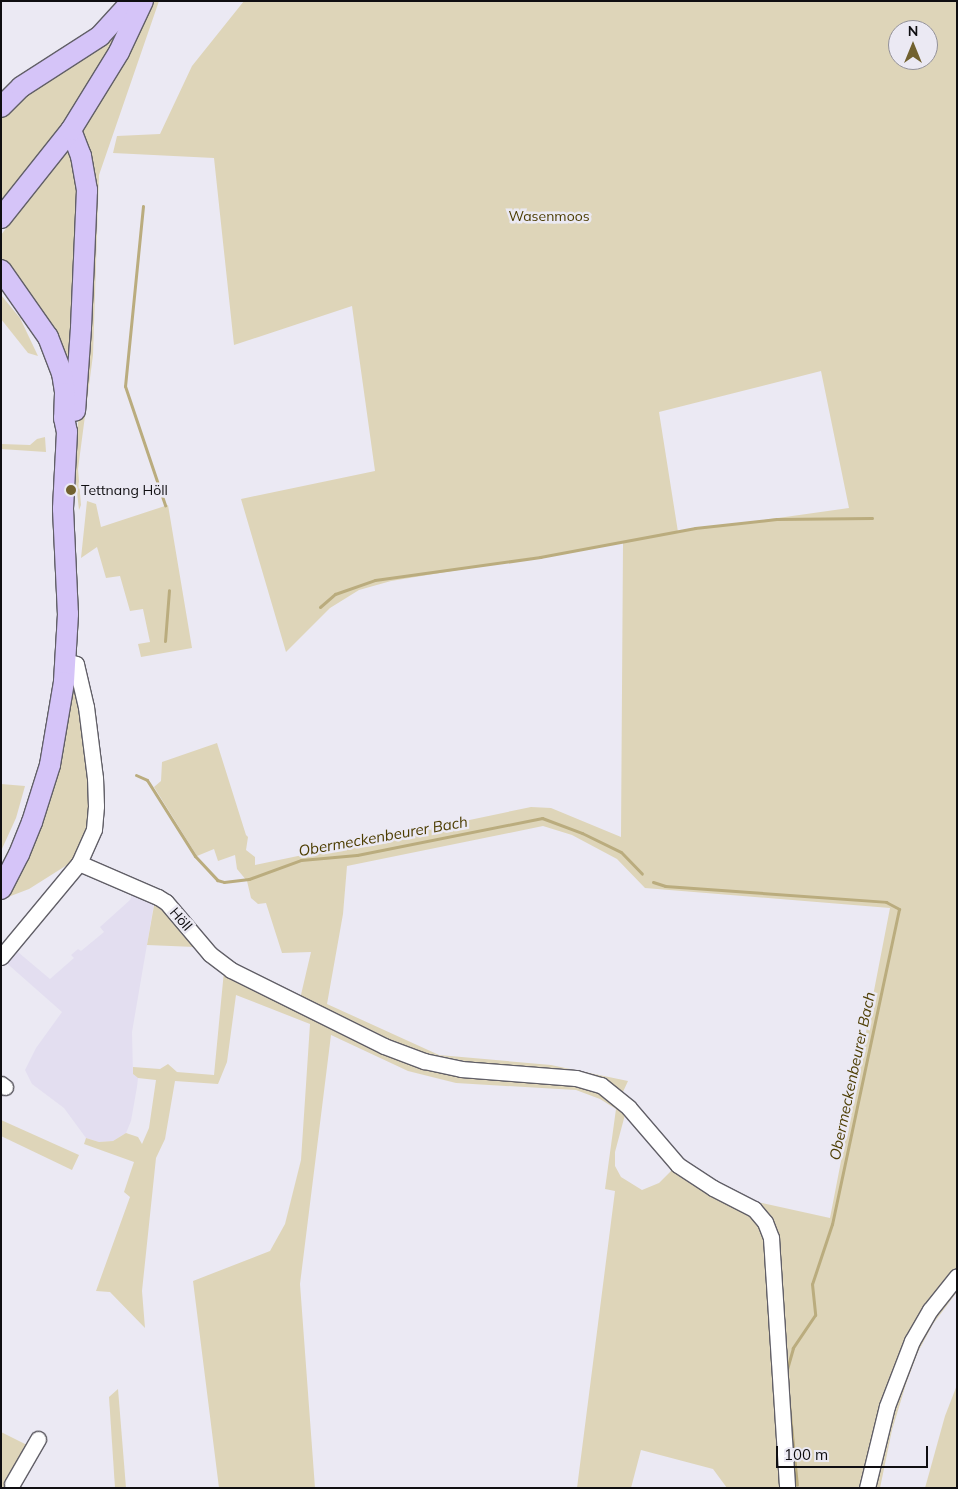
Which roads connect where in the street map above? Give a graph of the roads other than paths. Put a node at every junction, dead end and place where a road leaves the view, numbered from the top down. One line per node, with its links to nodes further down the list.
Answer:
1 (132, 1): 3 (main road)
2 (143, 1): 4 (main road)
3 (1, 107)
4 (71, 130): 5 (main road); 7 (main road)
5 (1, 218)
6 (1, 270): 7 (main road)
7 (67, 432): 8 (main road)
8 (66, 662): 9 (street); 10 (main road)
9 (79, 863): 11 (street); 15 (street, Höll)
10 (1, 889)
11 (1, 957)
12 (957, 1276): 16 (street)
13 (38, 1439): 14 (street)
14 (11, 1485)
15 (788, 1488)
16 (867, 1488)

